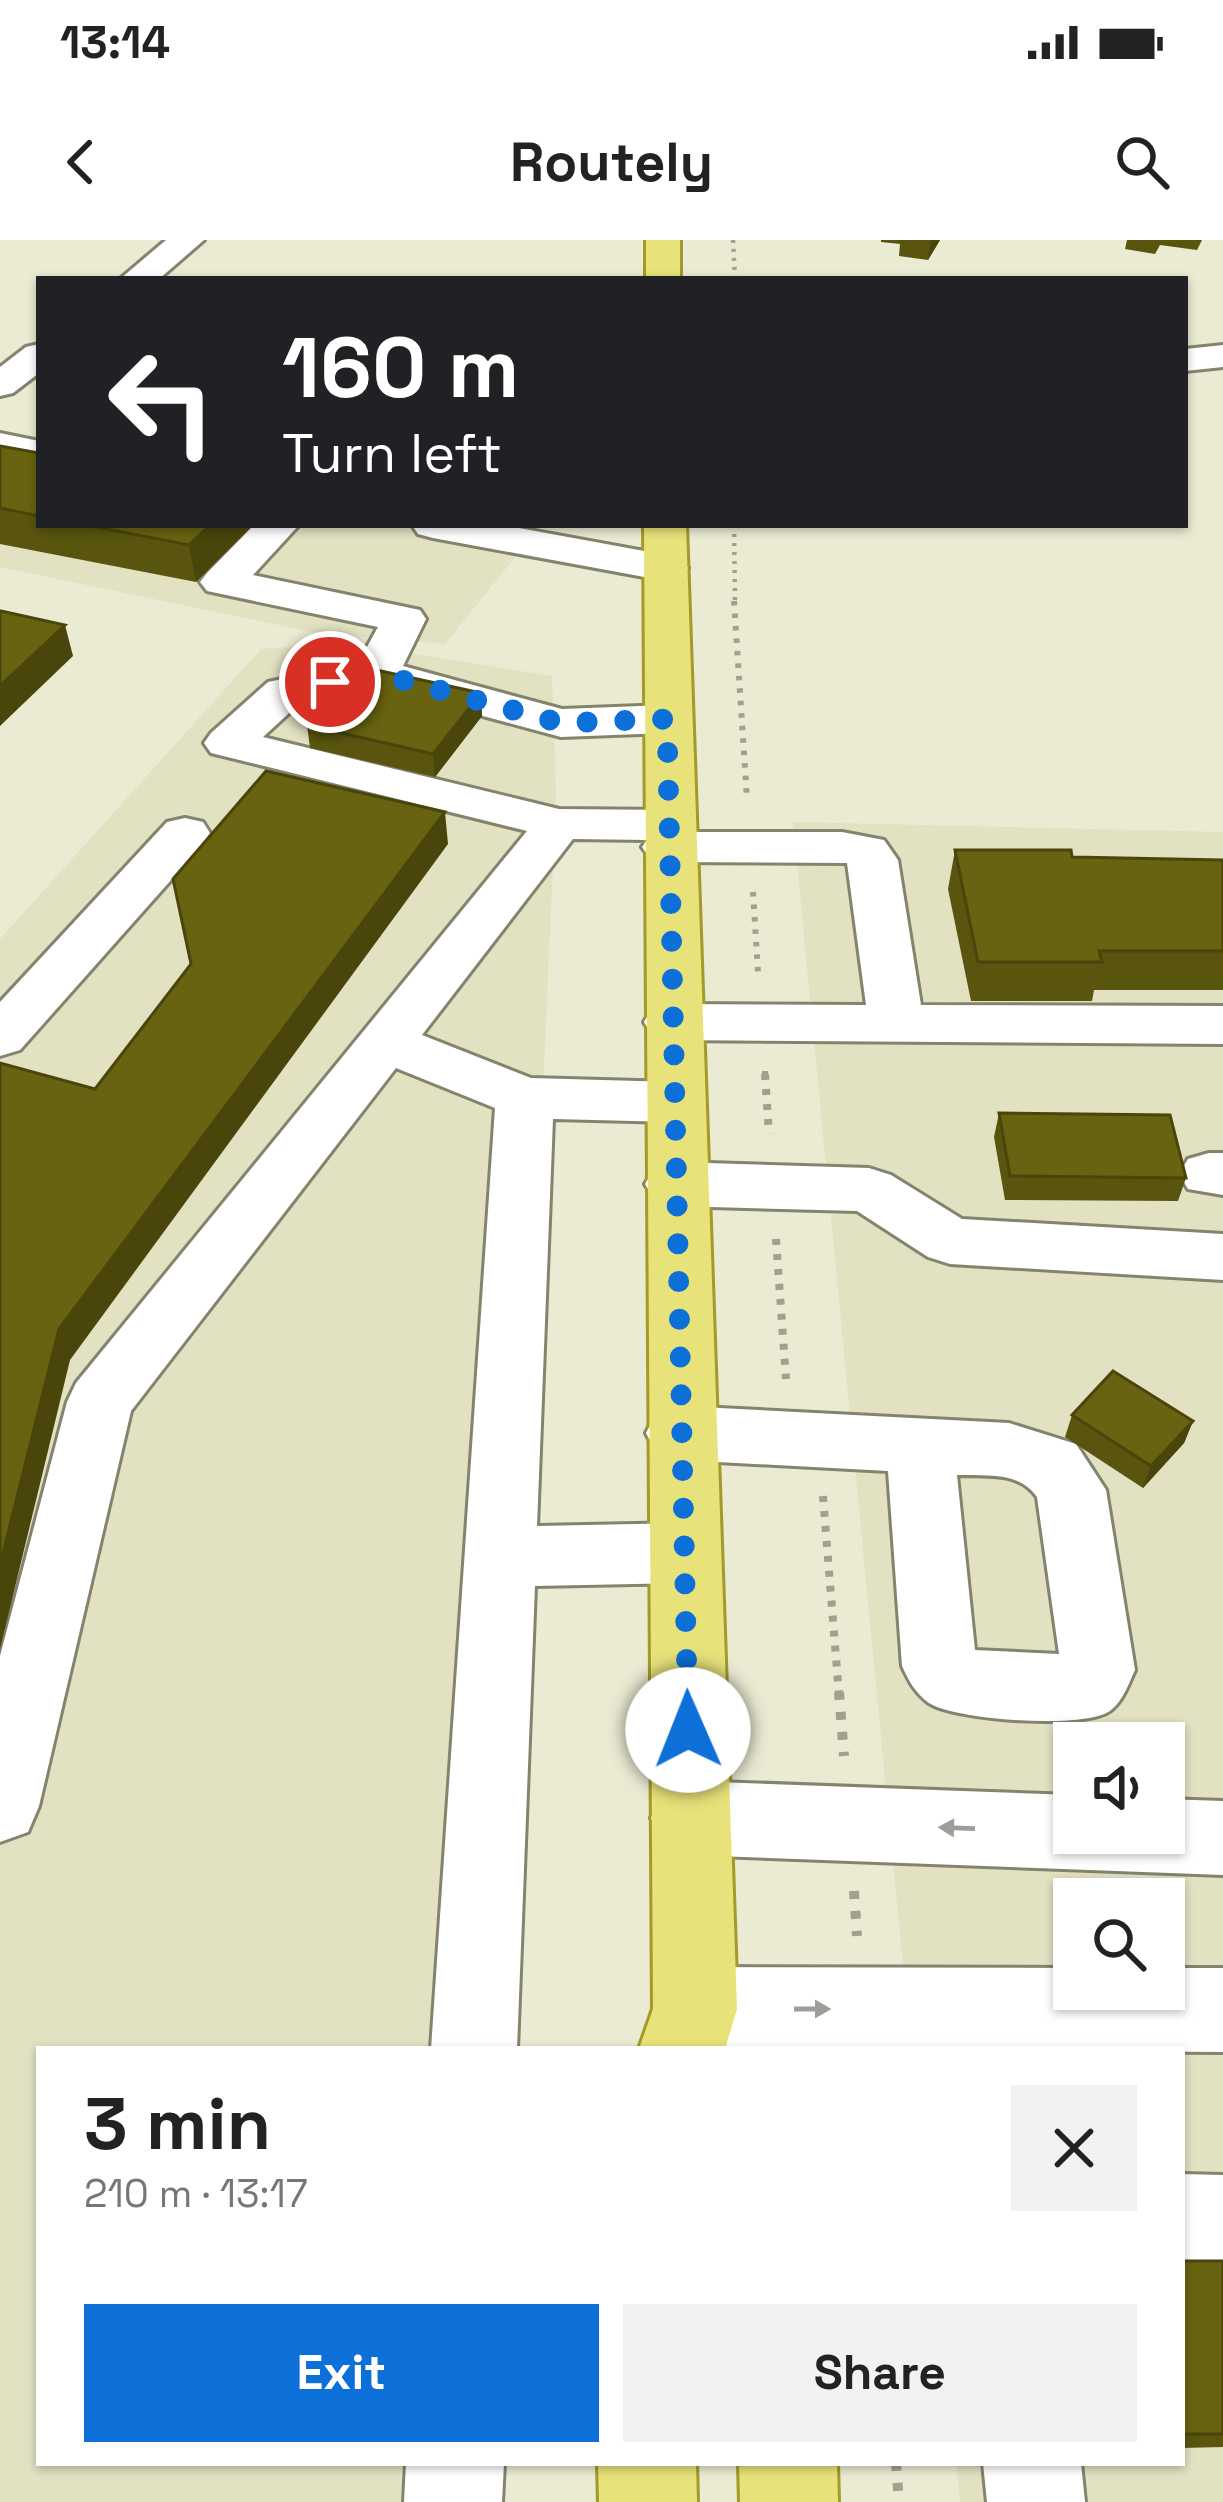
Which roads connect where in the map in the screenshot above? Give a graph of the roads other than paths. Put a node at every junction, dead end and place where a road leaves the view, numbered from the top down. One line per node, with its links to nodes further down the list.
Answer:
1 (187, 240): 3 (lane)
2 (663, 240): 4 (main road)
3 (141, 276)
4 (663, 276)
5 (1223, 356): 7 (lane)
6 (36, 357): 8 (lane)
7 (1188, 360)
8 (0, 385)
9 (0, 445): 10 (lane)
10 (36, 451)
11 (275, 528): 14 (lane)
12 (666, 547): 13 (lane); 16 (main road)
13 (445, 552): 14 (lane)
14 (404, 619): 15 (lane)
15 (376, 673): 16 (lane); 17 (lane)
16 (667, 719): 19 (main road)
17 (559, 824): 19 (lane); 24 (lane)
18 (185, 832): 23 (lane)
19 (668, 836): 20 (main road); 21 (lane)
20 (672, 1022): 21 (lane); 26 (main road)
21 (896, 1023): 22 (lane)
22 (1223, 1025)
23 (0, 1037)
24 (386, 1042): 25 (lane); 33 (lane)
25 (525, 1098): 26 (lane); 32 (lane)
26 (674, 1102): 27 (main road)
27 (675, 1184): 28 (lane); 29 (main road)
28 (1223, 1257)
29 (680, 1433): 30 (lane); 31 (main road)
30 (920, 1445)
31 (684, 1553): 32 (lane); 34 (main road)
32 (497, 1557): 40 (lane)
33 (0, 1807)
34 (690, 1818): 35 (lane, one-way to 34); 39 (main road)
35 (1053, 1831)
36 (1185, 1837): 37 (lane)
37 (1223, 1838)
38 (1223, 2009): 39 (lane, one-way to 38)
39 (701, 2036)
40 (474, 2046)
41 (1185, 2219): 42 (lane)
42 (1223, 2220)
43 (455, 2466): 47 (lane)
44 (647, 2466): 48 (main road)
45 (788, 2466): 49 (main road)
46 (1032, 2466): 50 (lane)
47 (453, 2502)
48 (648, 2502)
49 (789, 2502)
50 (1036, 2502)

